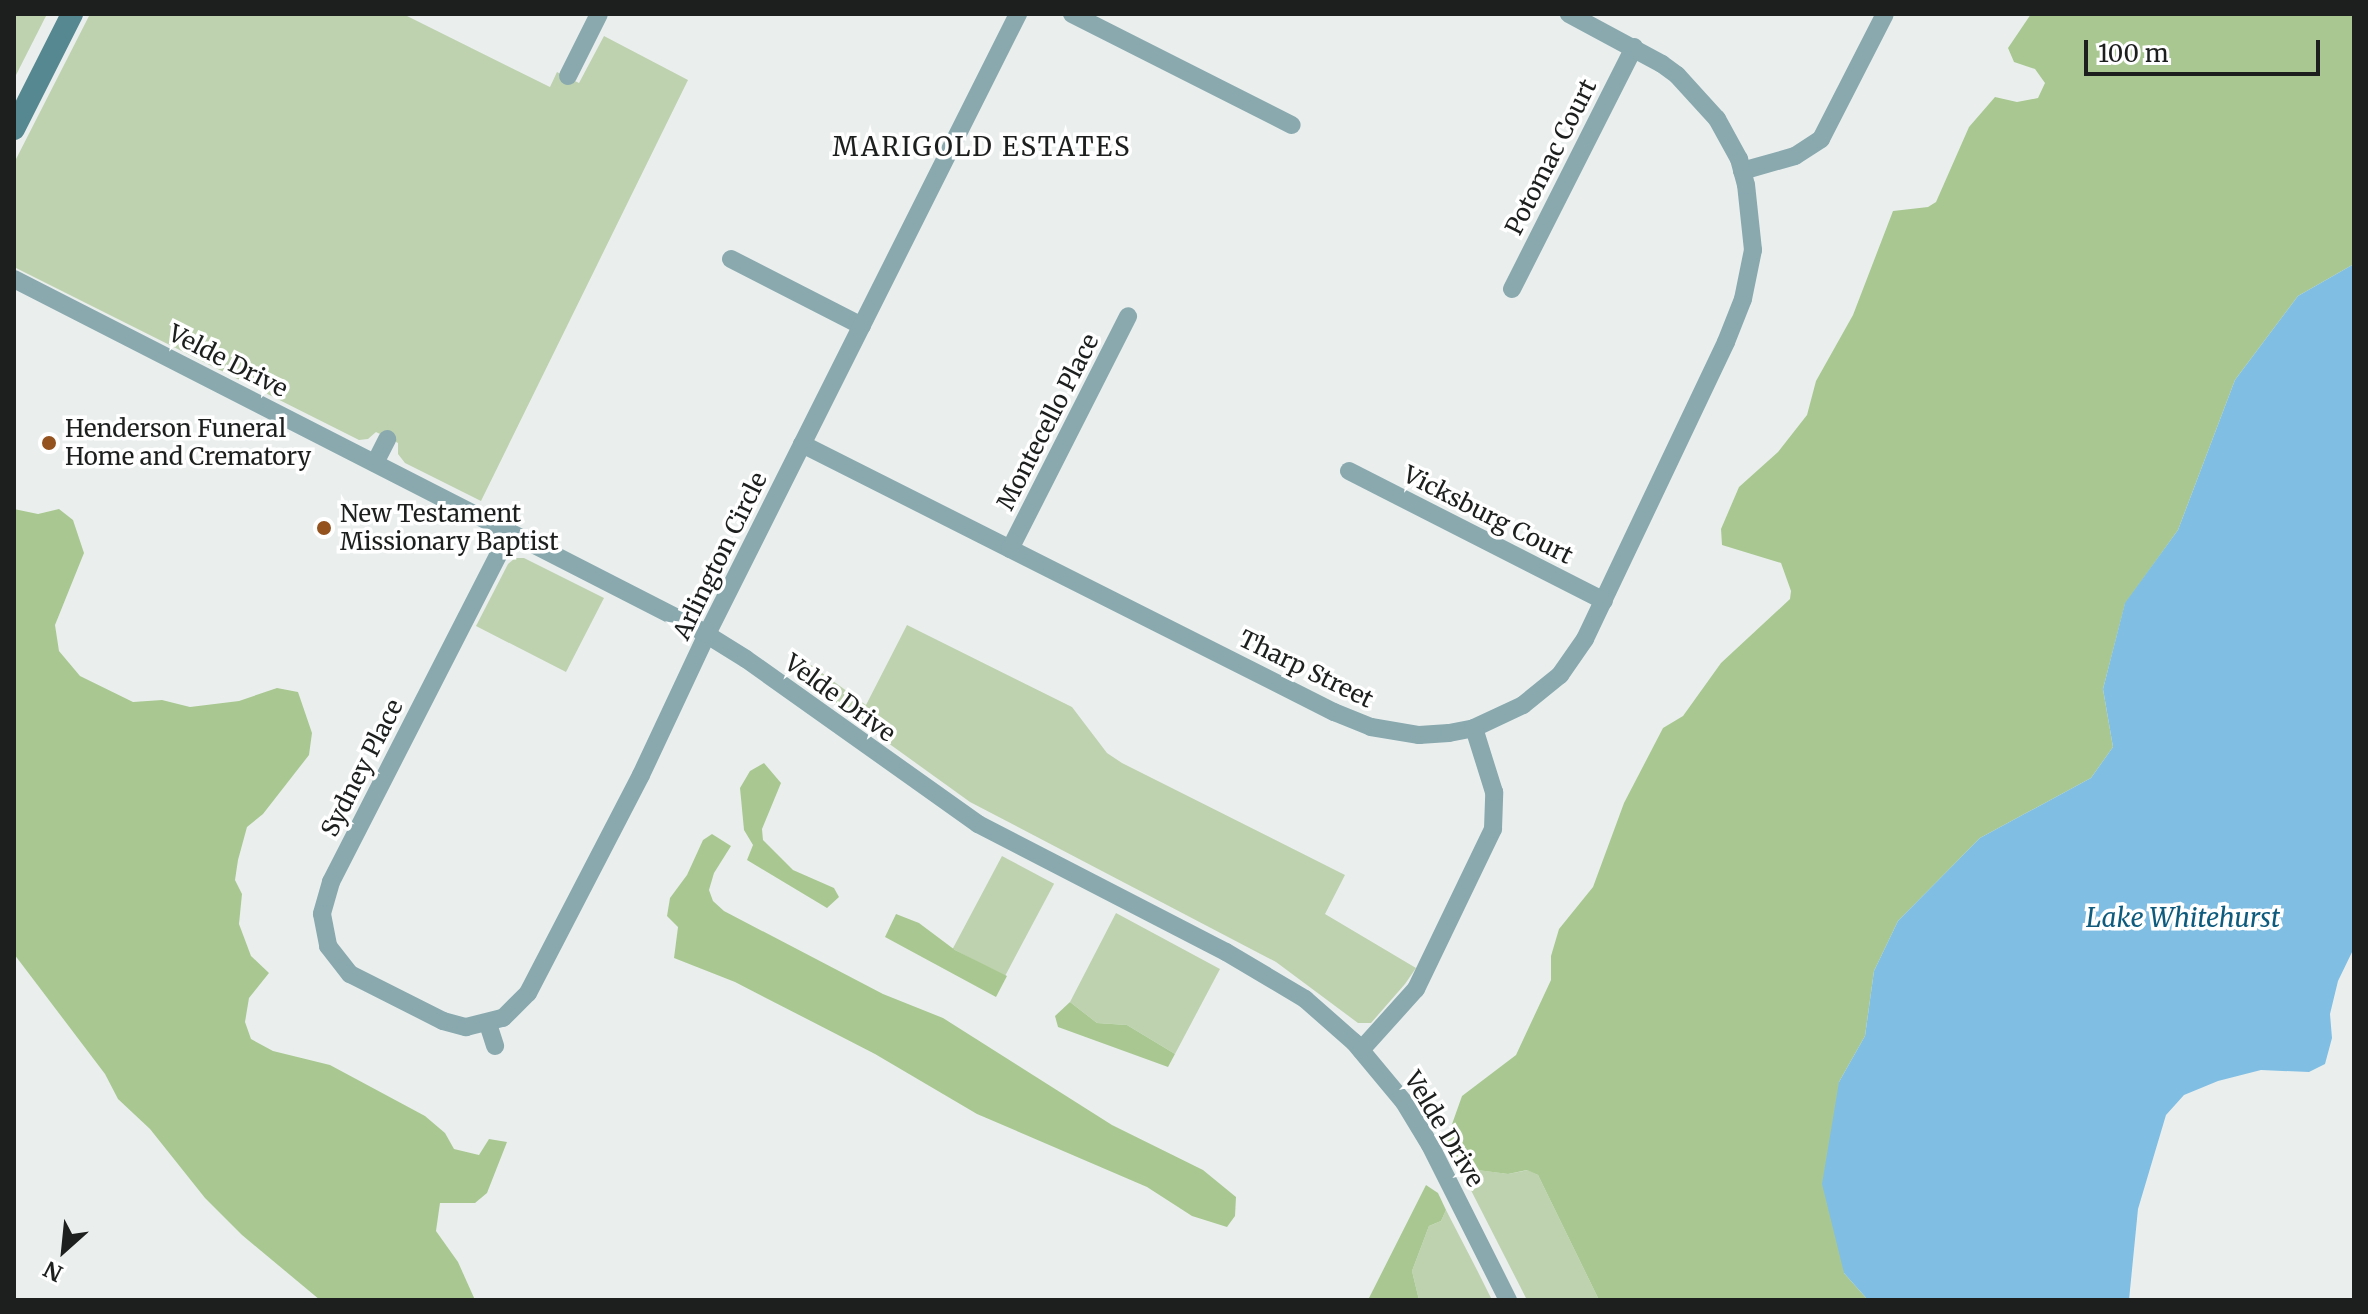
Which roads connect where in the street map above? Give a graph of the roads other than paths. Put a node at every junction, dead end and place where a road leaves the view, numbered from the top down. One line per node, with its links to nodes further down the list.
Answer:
1 (72, 14): 10 (main road)
2 (599, 14): 8 (street)
3 (1018, 14): 16 (street, Arlington Circle)
4 (1072, 14): 9 (street)
5 (1569, 14): 7 (street)
6 (1885, 14): 11 (street)
7 (1634, 47): 11 (street); 14 (street, Potomac Court)
8 (568, 76)
9 (1292, 125)
10 (14, 129)
11 (1742, 171): 23 (street, Tharp Street)
12 (731, 259): 16 (street)
13 (14, 279): 19 (street, Velde Drive)
14 (1512, 289)
15 (1128, 316): 22 (street, Montecello Place)
16 (862, 326): 18 (street, Arlington Circle)
17 (387, 439): 19 (street)
18 (802, 444): 22 (street, Tharp Street); 24 (street, Arlington Circle)
19 (375, 463): 21 (street, Velde Drive)
20 (1349, 471): 23 (street, Vicksburg Court)
21 (510, 532): 24 (street, Velde Drive); 26 (street, Sydney Place)
22 (1010, 549): 25 (street, Tharp Street)
23 (1604, 601): 25 (street, Tharp Street)
24 (707, 634): 26 (street, Arlington Circle); 28 (street, Velde Drive)
25 (1474, 728): 28 (street)
26 (488, 1024): 27 (street)
27 (495, 1046)
28 (1361, 1050): 29 (street, Velde Drive)
29 (1508, 1300)

